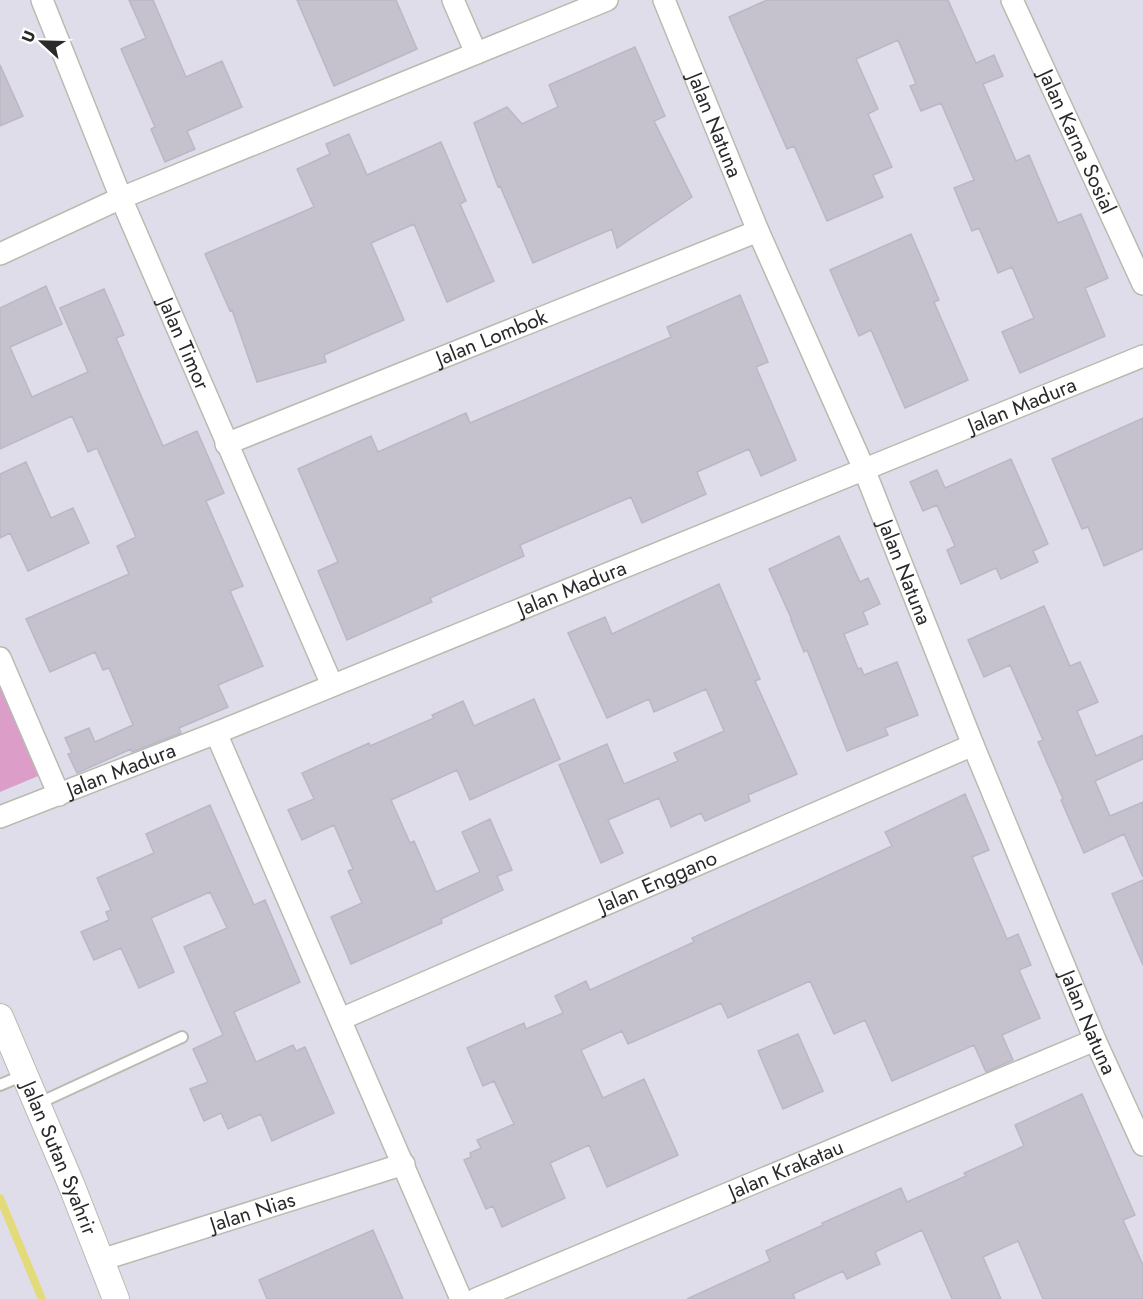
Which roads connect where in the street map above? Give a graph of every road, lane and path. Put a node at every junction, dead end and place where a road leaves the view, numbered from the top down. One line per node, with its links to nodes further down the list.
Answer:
1 (42, 0): 7 (street, Jalan Timor)
2 (453, 0): 6 (street)
3 (607, 0): 6 (street)
4 (664, 0): 8 (street, Jalan Natuna)
5 (1012, 0): 9 (street, Jalan Karna Sosial)
6 (476, 53): 7 (street)
7 (121, 198): 10 (street); 13 (street, Jalan Timor)
8 (758, 231): 13 (street, Jalan Lombok); 14 (street, Jalan Natuna)
9 (1136, 248): 11 (street, Jalan Karna Sosial)
10 (0, 254)
11 (1143, 284)
12 (1143, 356): 14 (street, Jalan Madura)
13 (226, 444): 16 (street, Jalan Timor)
14 (864, 469): 16 (street, Jalan Madura); 18 (street, Jalan Natuna)
15 (0, 658): 19 (street)
16 (332, 685): 17 (street, Jalan Madura)
17 (216, 733): 19 (street, Jalan Madura); 22 (street)
18 (973, 745): 22 (street, Jalan Enggano); 24 (street, Jalan Natuna)
19 (59, 795): 20 (street, Jalan Madura)
20 (0, 817)
21 (0, 1017): 25 (street, Jalan Sutan Syahrir)
22 (341, 1019): 29 (street)
23 (182, 1037): 27 (lane)
24 (1095, 1041): 28 (street, Jalan Natuna); 33 (street, Jalan Krakatau)
25 (24, 1075): 26 (lane); 27 (street, Jalan Sutan Syahrir)
26 (0, 1085)
27 (37, 1104): 30 (street, Jalan Sutan Syahrir)
28 (1143, 1145)
29 (404, 1164): 30 (street, Jalan Nias); 32 (street)
30 (100, 1260): 31 (street, Jalan Sutan Syahrir)
31 (116, 1299)
32 (461, 1299)
33 (476, 1299)

